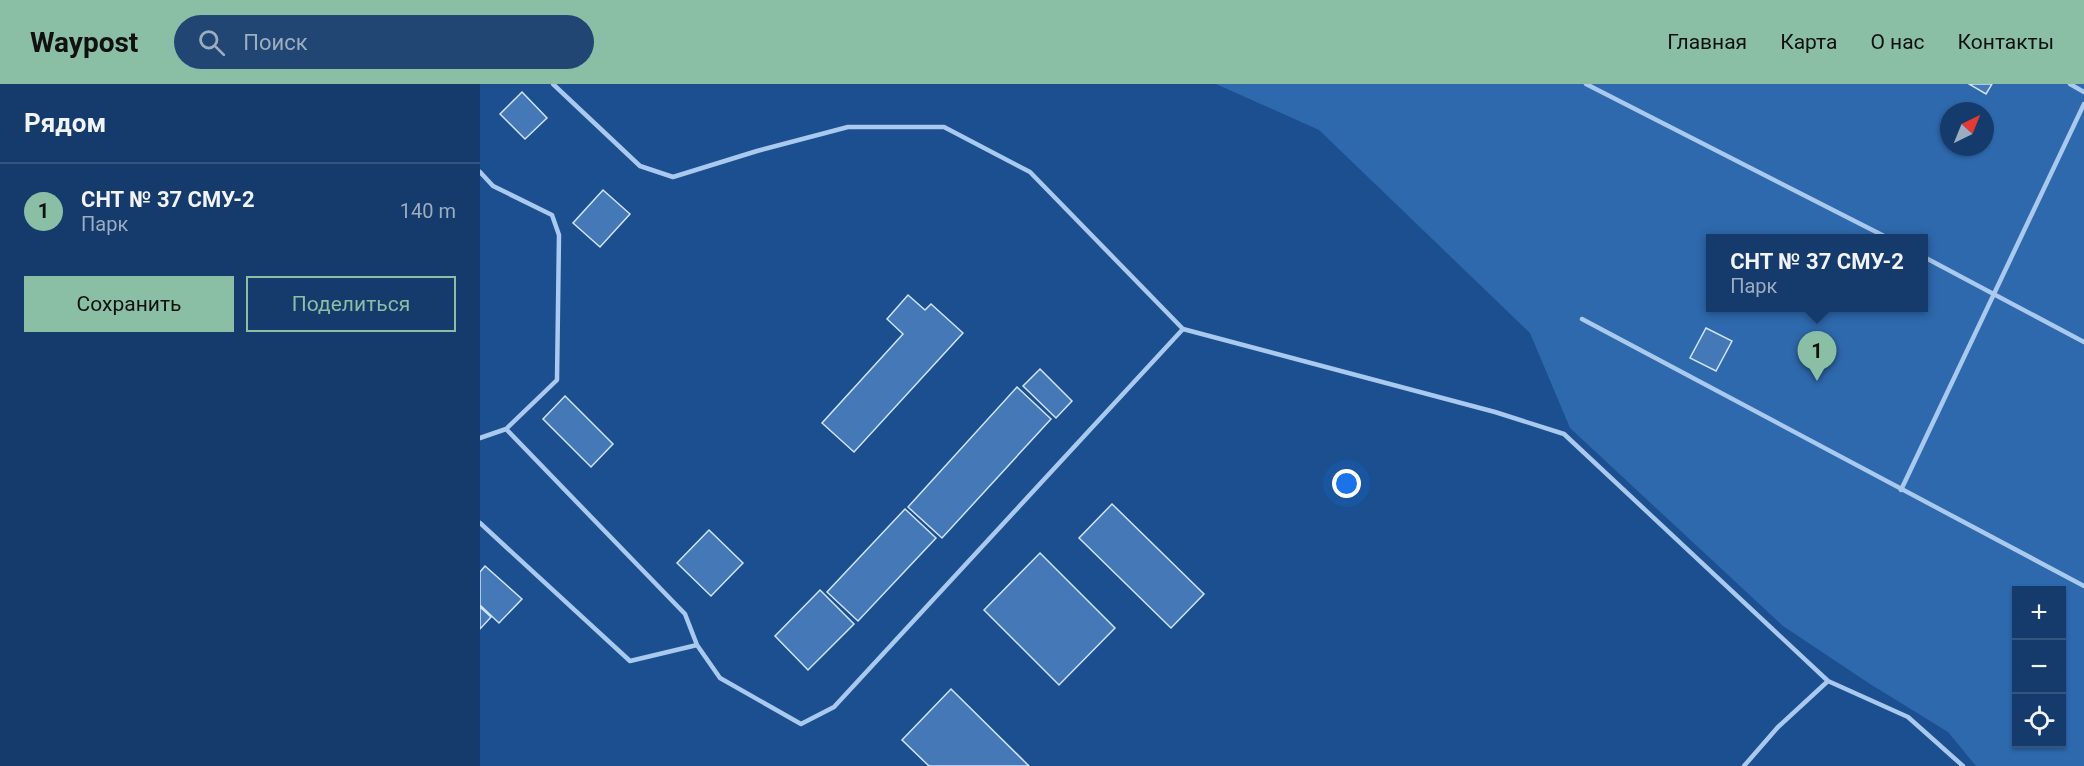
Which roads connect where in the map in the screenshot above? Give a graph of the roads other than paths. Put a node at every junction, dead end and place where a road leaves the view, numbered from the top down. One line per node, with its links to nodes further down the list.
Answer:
1 (553, 84): 11 (lane)
2 (1587, 84): 7 (lane)
3 (2070, 84): 4 (lane)
4 (2084, 92)
5 (2084, 104): 9 (lane)
6 (480, 172): 13 (lane)
7 (1880, 234)
8 (1928, 260): 9 (lane)
9 (1993, 293): 12 (lane); 15 (lane)
10 (1582, 319): 15 (lane)
11 (1183, 329): 18 (lane); 19 (lane)
12 (2084, 342)
13 (506, 429): 14 (lane); 18 (lane)
14 (480, 438)
15 (1901, 490): 17 (lane)
16 (480, 523): 18 (lane)
17 (2084, 586)
18 (697, 645)
19 (1828, 681): 20 (lane); 21 (lane)
20 (1744, 766)
21 (1963, 766)

